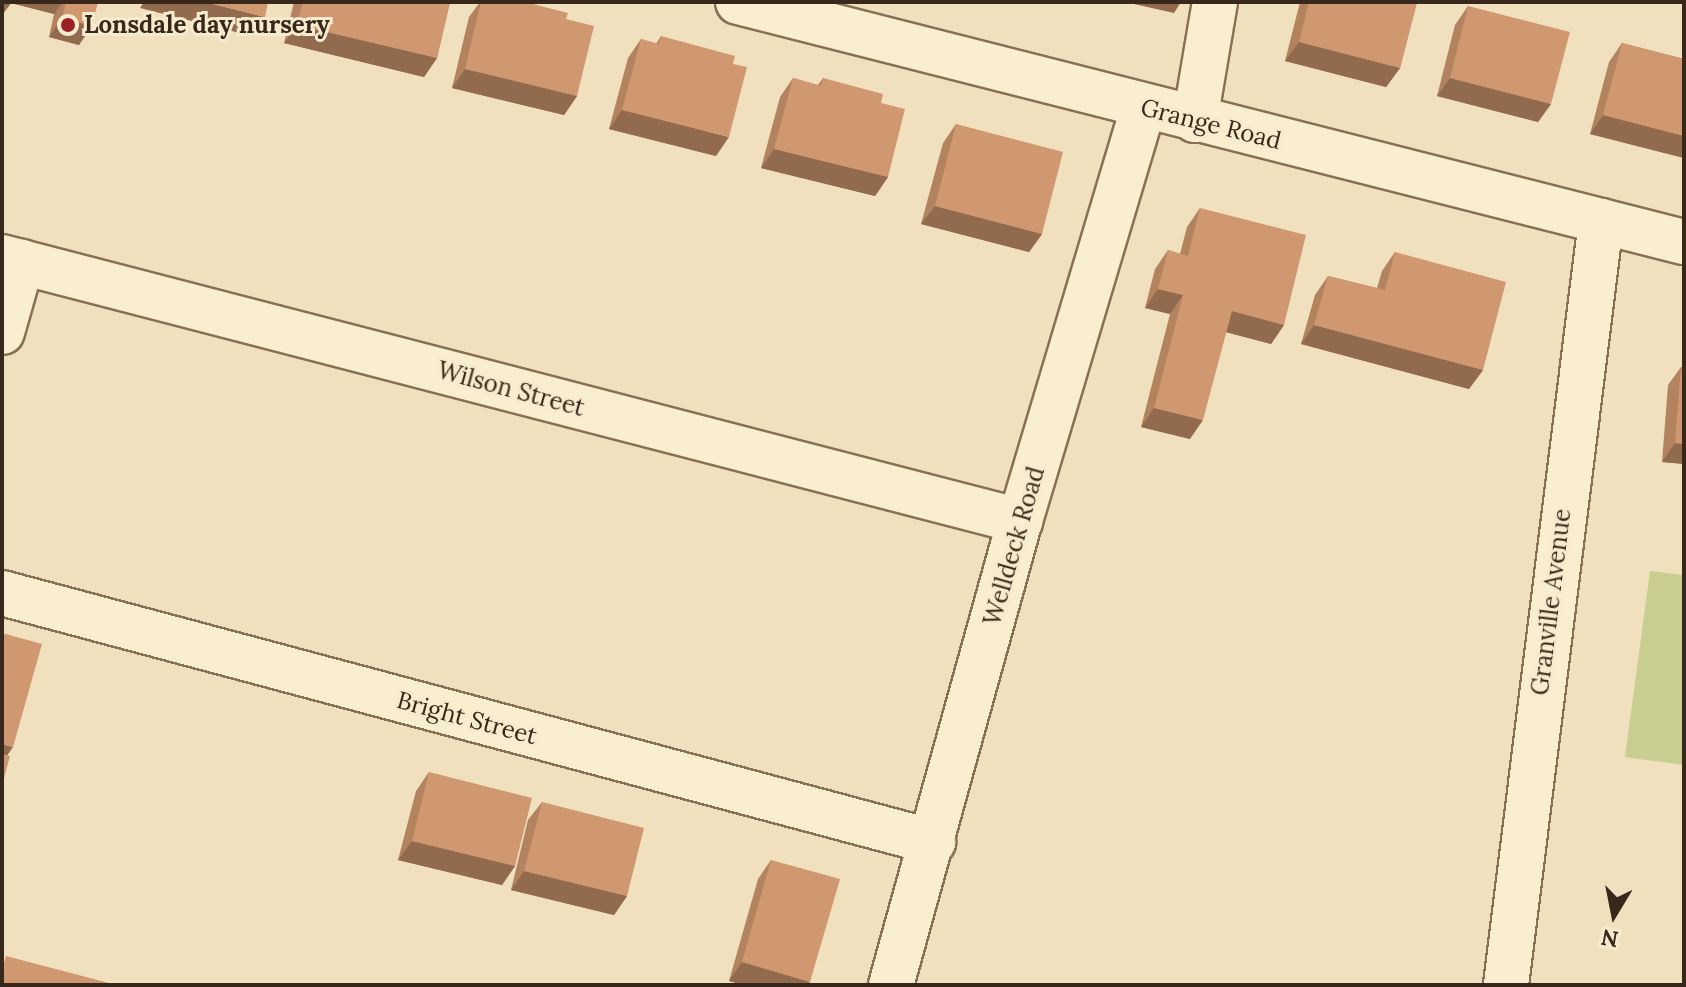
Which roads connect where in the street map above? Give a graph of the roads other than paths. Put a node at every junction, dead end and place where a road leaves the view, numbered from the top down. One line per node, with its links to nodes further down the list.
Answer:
1 (738, 2): 3 (street, Grange Road)
2 (1215, 2): 4 (street)
3 (1143, 108): 4 (street, Grange Road); 9 (street, Welldeck Road)
4 (1195, 120): 5 (street, Grange Road)
5 (1601, 221): 6 (street, Grange Road); 13 (street, Granville Avenue)
6 (1684, 242)
7 (12, 260): 8 (street); 9 (street, Wilson Street)
8 (2, 332)
9 (1020, 521): 11 (street, Welldeck Road)
10 (2, 593): 11 (street, Bright Street)
11 (933, 842): 12 (street, Welldeck Road)
12 (891, 985)
13 (1506, 985)

